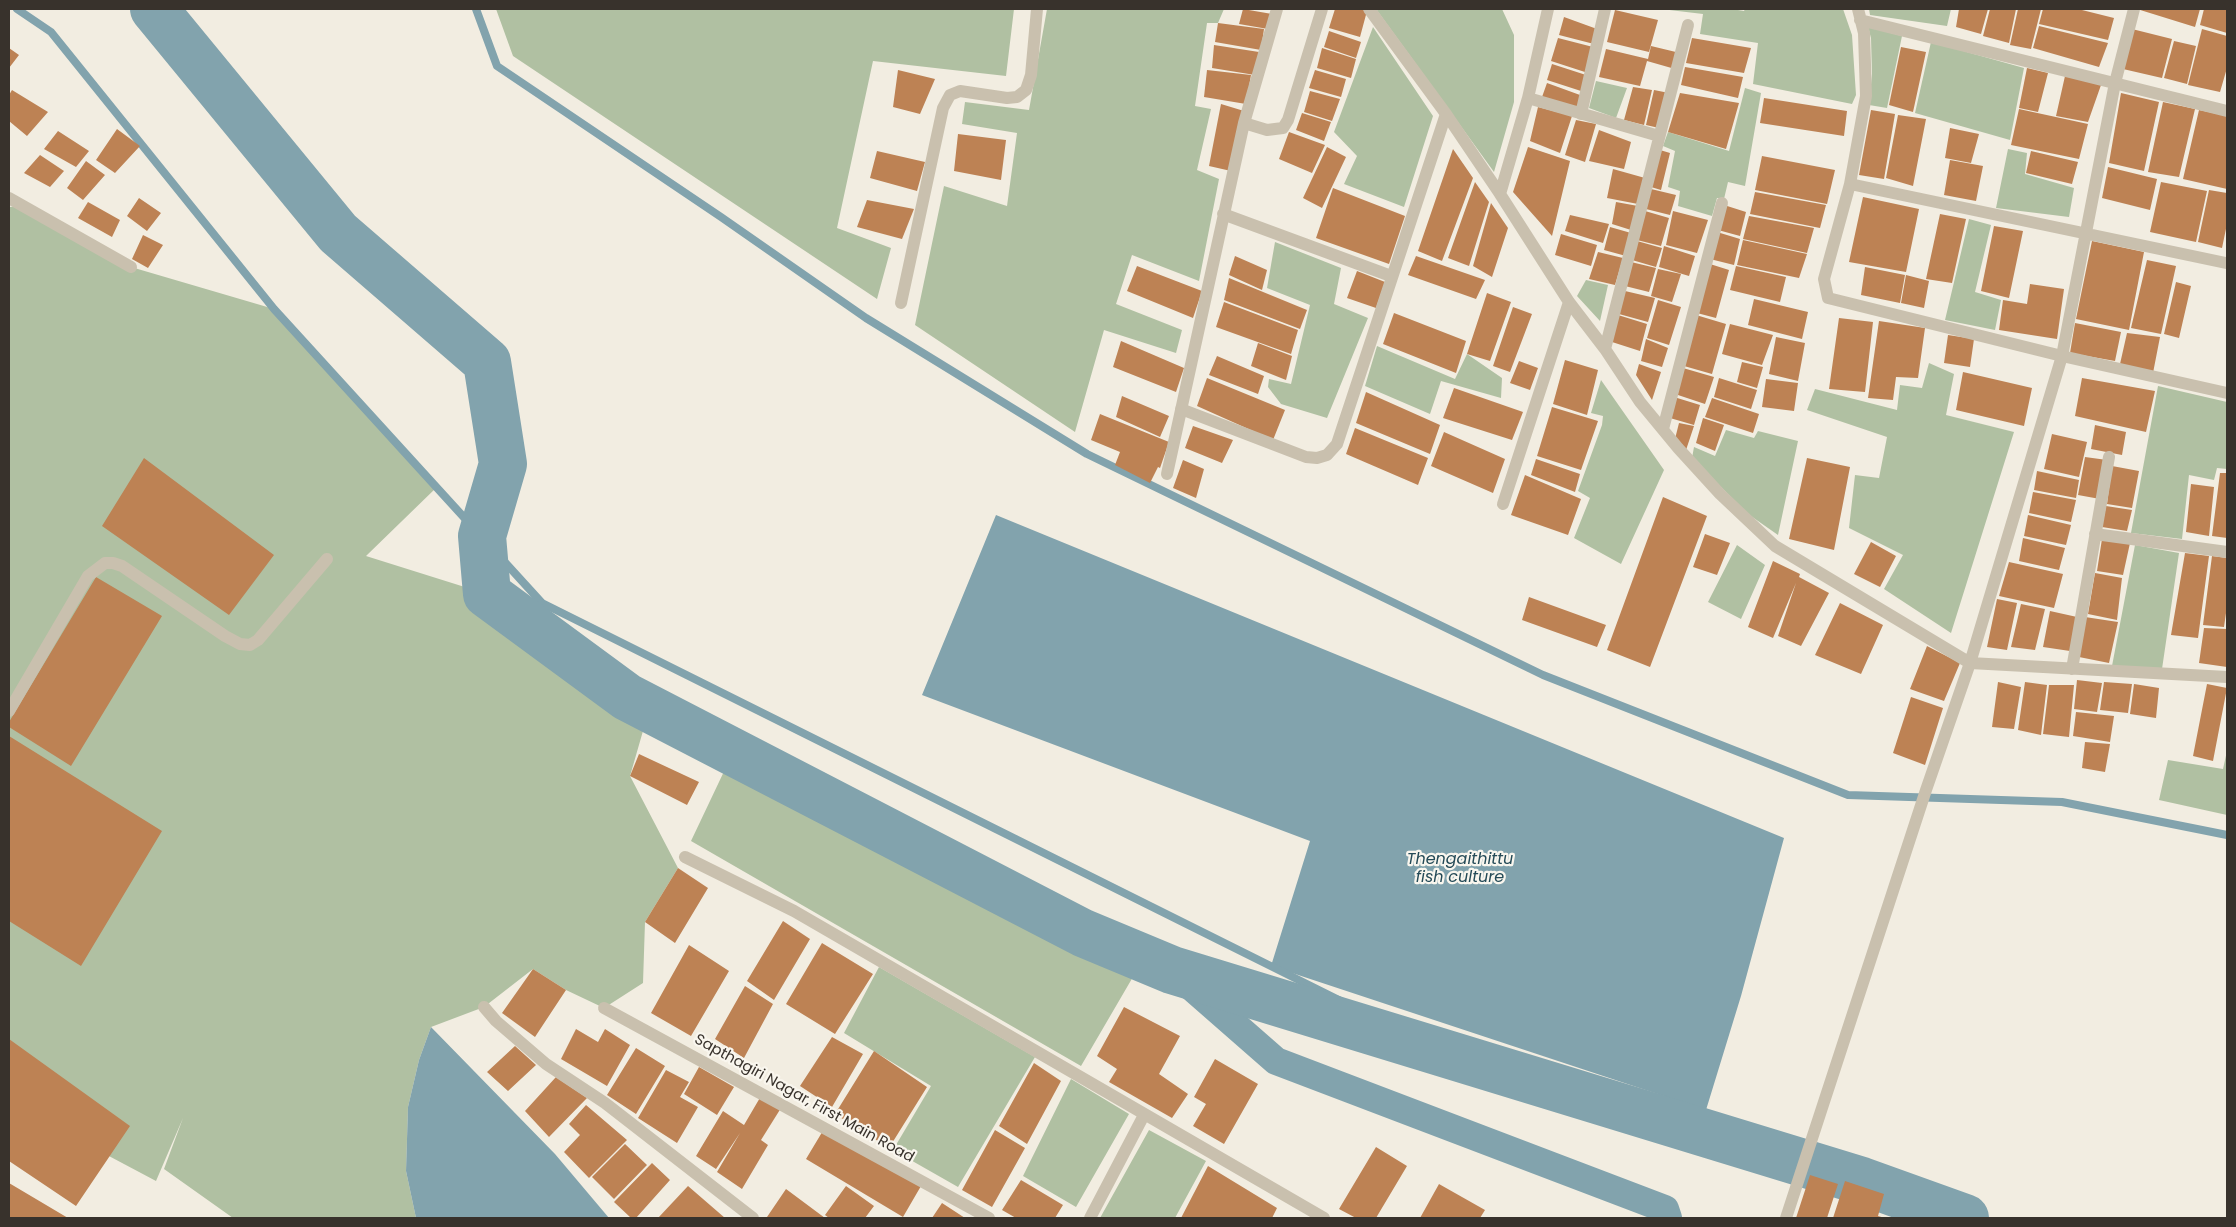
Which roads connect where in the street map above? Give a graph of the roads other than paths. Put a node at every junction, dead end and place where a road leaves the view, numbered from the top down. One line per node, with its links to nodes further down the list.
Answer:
1 (1037, 9): 27 (street)
2 (1277, 9): 15 (street)
3 (1322, 9): 15 (street)
4 (1369, 9): 13 (street)
5 (1548, 9): 11 (street)
6 (1605, 9): 14 (street)
7 (2134, 9): 10 (street)
8 (1859, 14): 10 (street); 17 (street)
9 (1688, 25): 16 (street)
10 (2115, 83): 12 (street); 22 (street)
11 (1528, 98): 14 (street); 18 (street)
12 (2227, 111)
13 (1446, 114): 18 (street); 25 (street)
14 (1581, 114): 16 (street)
15 (1244, 123): 21 (street)
16 (1659, 136): 28 (street)
17 (1850, 184): 22 (street); 29 (street)
18 (1500, 194): 26 (street)
19 (9, 198): 24 (street)
20 (1722, 203): 32 (street)
21 (1223, 214): 25 (street); 31 (street)
22 (2087, 233): 23 (street); 29 (street)
23 (2226, 263)
24 (131, 267)
25 (1391, 276): 31 (street)
26 (1569, 302): 28 (street); 35 (street)
27 (901, 303)
28 (1605, 349): 32 (street)
29 (2062, 356): 30 (street); 39 (street)
30 (2227, 394)
31 (1181, 409): 34 (street)
32 (1663, 429): 39 (street)
33 (2109, 457): 36 (street)
34 (1167, 474)
35 (1503, 504)
36 (2096, 534): 37 (street); 40 (street)
37 (2227, 552)
38 (327, 559): 42 (street)
39 (1970, 663): 40 (street); 51 (street)
40 (2072, 669): 41 (street)
41 (2227, 676)
42 (9, 711)
43 (685, 857): 46 (street)
44 (484, 1007): 47 (street)
45 (604, 1008): 48 (street, Sapthagiri Nagar, First Main Road)
46 (1144, 1115): 49 (street); 50 (street)
47 (753, 1218)
48 (989, 1218)
49 (1090, 1218)
50 (1324, 1218)
51 (1786, 1218)

